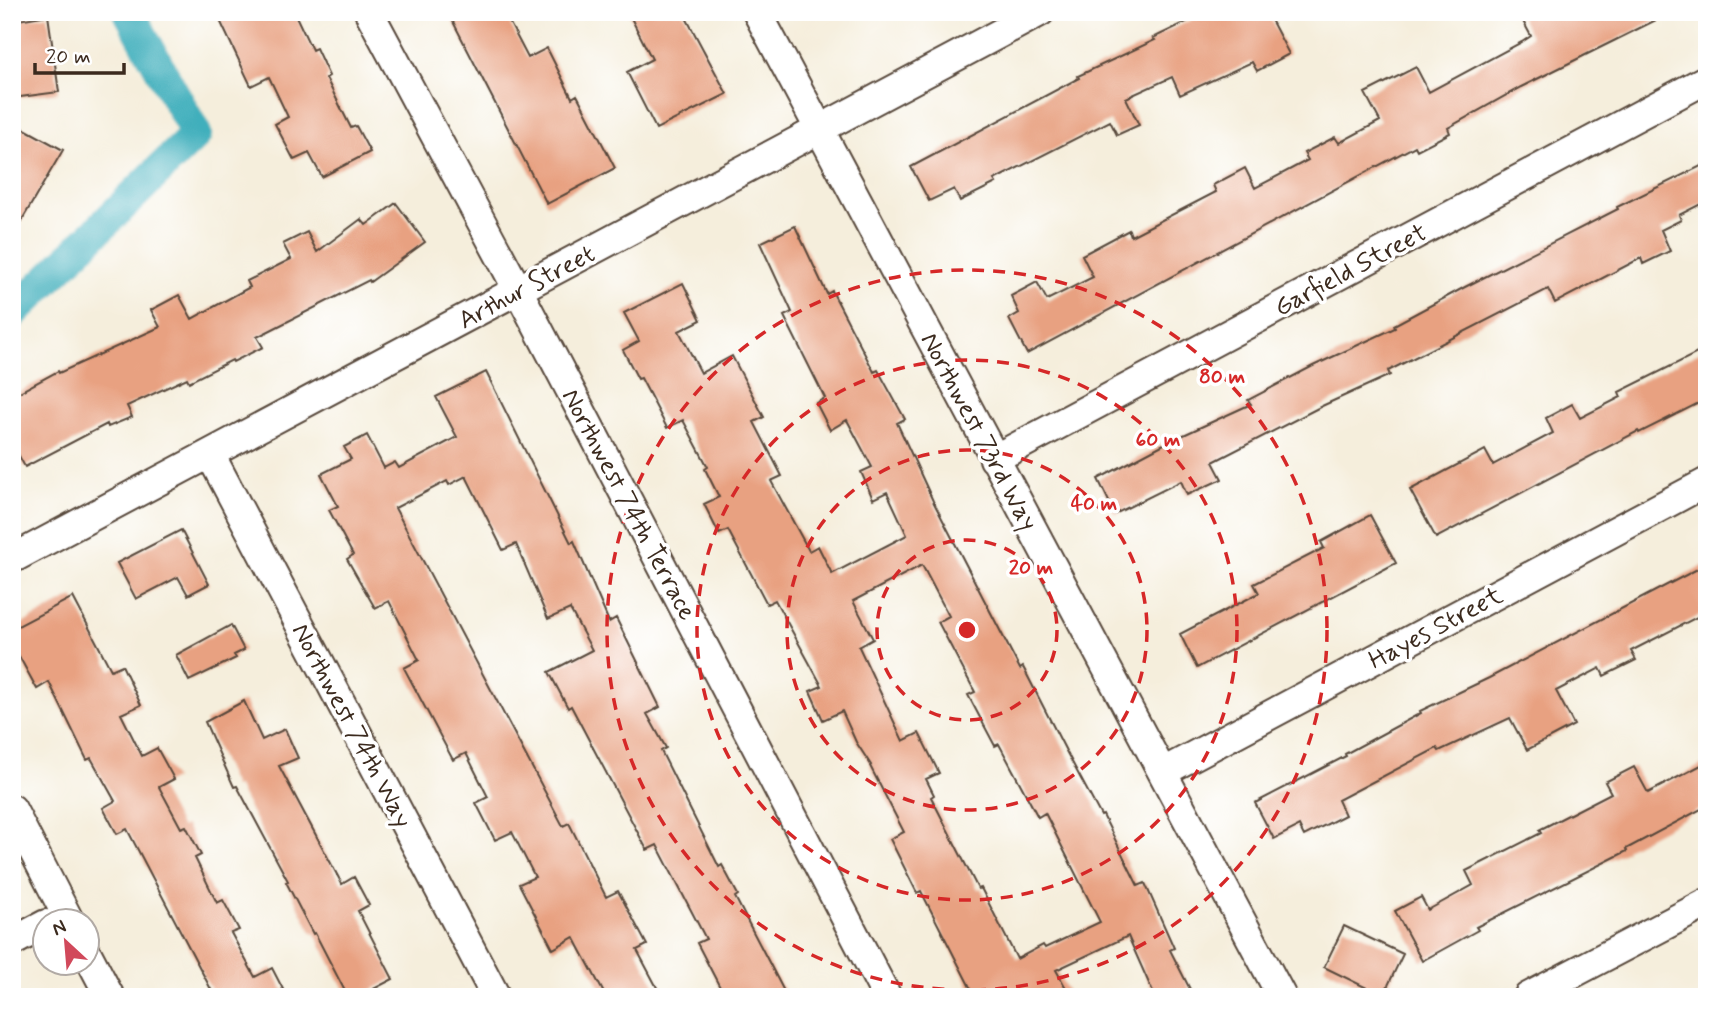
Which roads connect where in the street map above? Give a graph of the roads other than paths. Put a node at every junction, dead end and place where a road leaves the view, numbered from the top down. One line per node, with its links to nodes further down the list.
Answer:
1 (369, 12): 6 (street, Northwest 74th Terrace)
2 (757, 12): 5 (street, Northwest 73rd Way)
3 (1040, 12): 5 (street, Arthur Street)
4 (1707, 79): 8 (street, Garfield Street)
5 (820, 129): 6 (street, Arthur Street); 8 (street, Northwest 73rd Way)
6 (518, 290): 7 (street, Arthur Street); 20 (street, Northwest 74th Terrace)
7 (210, 454): 10 (street, Arthur Street); 19 (street, Northwest 74th Way)
8 (994, 459): 11 (street, Northwest 73rd Way)
9 (1707, 482): 11 (street, Hayes Street)
10 (12, 559)
11 (1163, 772): 21 (street, Northwest 73rd Way)
12 (12, 809): 14 (street)
13 (1707, 903): 22 (street)
14 (53, 908)
15 (32, 932): 16 (street)
16 (12, 942)
17 (100, 978): 18 (street)
18 (110, 997)
19 (496, 997)
20 (887, 997)
21 (1282, 997)
22 (1528, 997)

